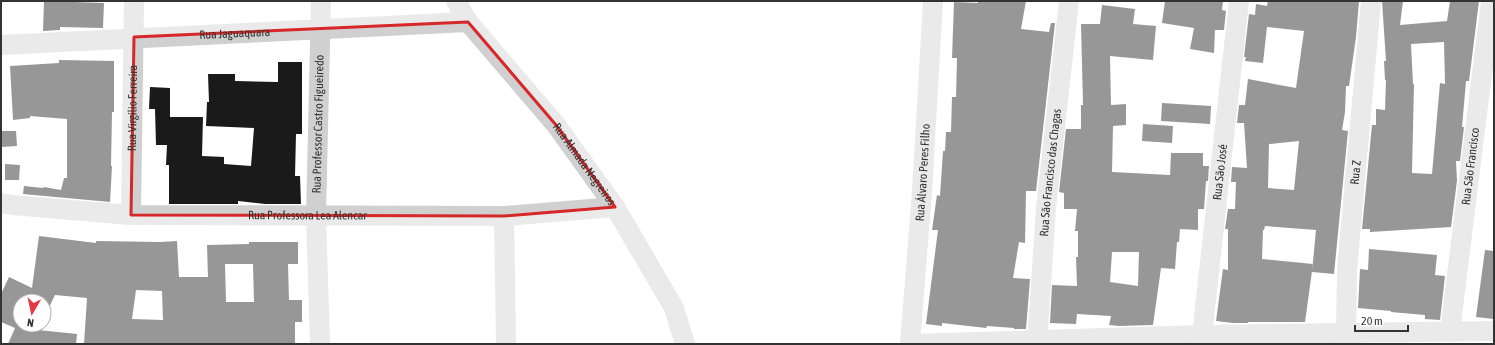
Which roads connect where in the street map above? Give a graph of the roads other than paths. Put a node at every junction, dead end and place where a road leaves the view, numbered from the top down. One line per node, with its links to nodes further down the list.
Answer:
1 (134, 1): 11 (street, Rua Virgílio Ferreira)
2 (320, 1): 10 (street, Rua Professor Castro Figueiredo)
3 (456, 1): 9 (street, Rua Almada Negreiros)
4 (933, 1): 26 (street, Rua Álvaro Peres Filho)
5 (1069, 1): 22 (street, Rua São Francisco das Chagas)
6 (1240, 1): 20 (street, Rua São José)
7 (1371, 1): 21 (street, Rua Z)
8 (1491, 1): 18 (street, Rua São Francisco)
9 (468, 22): 10 (street, Rua Jaguaquara); 14 (street, Rua Almada Negreiros)
10 (321, 30): 11 (street, Rua Jaguaquara); 16 (street, Rua Professor Castro Figueiredo)
11 (134, 37): 12 (street, Rua Jaguaquara); 15 (street, Rua Virgílio Ferreira)
12 (1, 45)
13 (1, 203): 15 (street, Rua Professora Lea Alencar)
14 (615, 207): 17 (street, Rua Professora Lea Alencar); 25 (street, Rua Almada Negreiros)
15 (131, 215): 16 (street, Rua Professora Lea Alencar)
16 (316, 215): 17 (street, Rua Professora Lea Alencar); 23 (street, Rua Professor Castro Figueiredo)
17 (504, 216): 24 (street)
18 (1450, 331): 19 (street); 21 (street)
19 (1494, 331)
20 (1202, 340): 21 (street); 22 (street)
21 (1347, 340)
22 (1037, 342): 26 (street)
23 (320, 344)
24 (506, 344)
25 (686, 344)
26 (910, 344)

